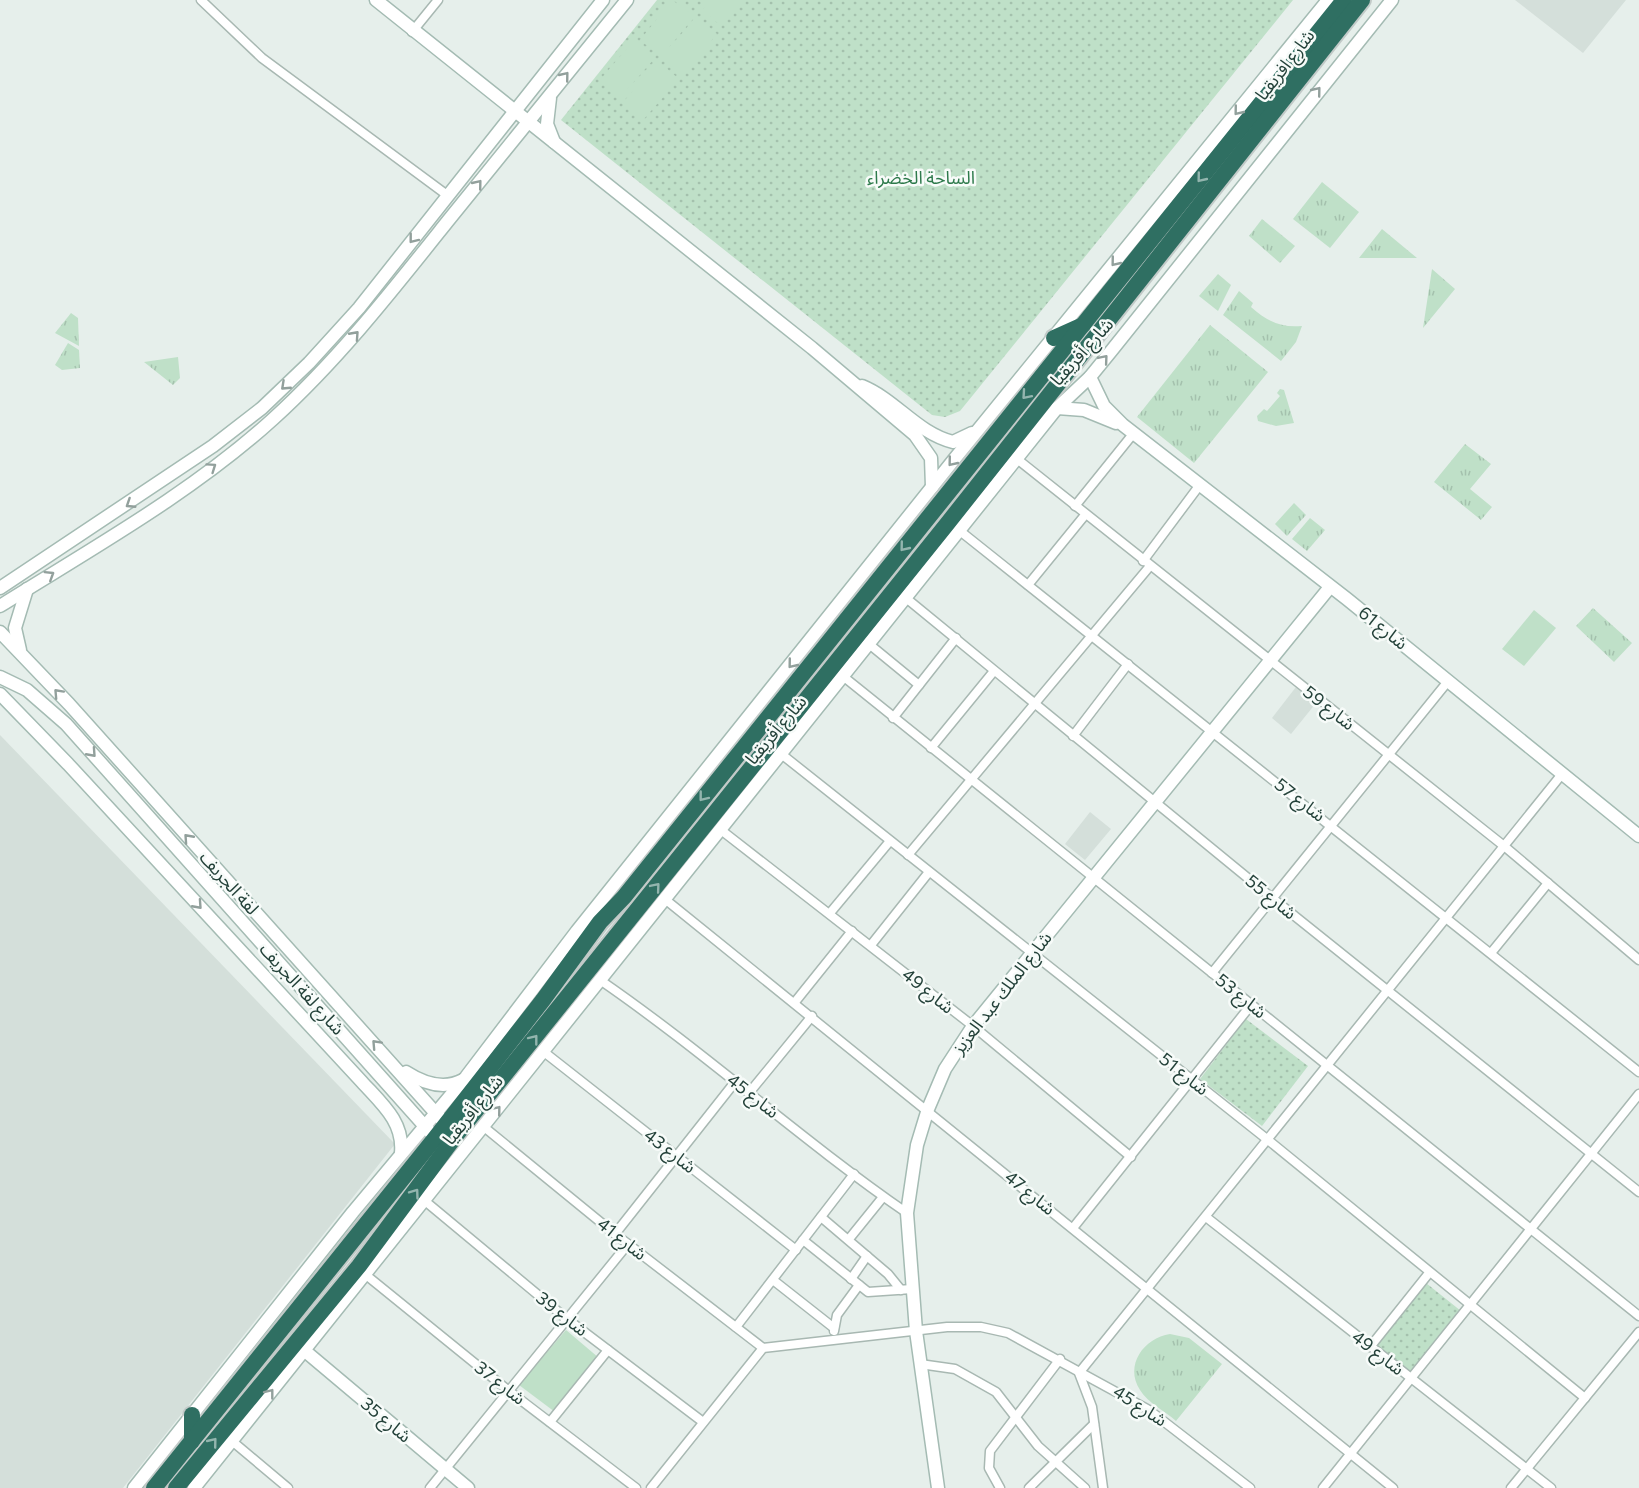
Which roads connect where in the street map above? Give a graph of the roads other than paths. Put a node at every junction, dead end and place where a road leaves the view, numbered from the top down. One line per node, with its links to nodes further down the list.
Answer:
1 (376, 0): 10 (street)
2 (438, 0): 10 (street)
3 (603, 0): 12 (street)
4 (627, 0): 11 (street, one-way to 4)
5 (1328, 0): 20 (street, شارع أفريقيا, one-way to 20)
6 (1344, 0): 13 (highway, شارع افريقيا)
7 (1362, 0): 13 (highway, شارع افريقيا)
8 (1392, 0): 21 (street, شارع أفريقيا, one-way to 8)
9 (203, 1): 16 (street)
10 (412, 32): 12 (street)
11 (551, 94): 14 (street); 15 (street)
12 (513, 110): 14 (street); 16 (street)
13 (1257, 121): 19 (highway, شارع أفريقيا, one-way to 19); 67 (highway, شارع أفريقيا)
14 (528, 122): 15 (street); 18 (street, one-way to 14)
15 (555, 143): 22 (street)
16 (447, 195): 17 (street, one-way to 17)
17 (359, 308): 18 (street); 24 (street, one-way to 24)
18 (371, 318): 27 (street, one-way to 18)
19 (1086, 323): 20 (highway); 47 (highway, شارع أفريقيا, one-way to 47)
20 (1054, 338): 26 (street, شارع أفريقيا)
21 (1090, 377): 23 (street, شارع أفريقيا); 25 (street, شارع 61)
22 (853, 382): 26 (street); 31 (street)
23 (1057, 408): 25 (street); 29 (street, شارع أفريقيا)
24 (246, 422): 27 (street); 38 (street, one-way to 38)
25 (1123, 425): 28 (street, شارع 61)
26 (982, 426): 31 (street, شارع أفريقيا, one-way to 31)
27 (256, 434): 39 (street, one-way to 27)
28 (1133, 434): 30 (street, شارع 61); 32 (street)
29 (1017, 459): 32 (street, شارع 59); 34 (street, شارع أفريقيا)
30 (1199, 486): 35 (street); 37 (street, شارع 61)
31 (932, 487): 42 (street, شارع أفريقيا)
32 (1075, 506): 33 (street, شارع 59)
33 (1085, 515): 35 (street, شارع 59); 36 (street)
34 (960, 531): 36 (street, شارع 57); 40 (street, شارع أفريقيا)
35 (1147, 563): 44 (street); 49 (street, شارع 59)
36 (1028, 585): 44 (street, شارع 57)
37 (1330, 587): 49 (street, شارع الملك عبد العزيز); 54 (street, شارع 61)
38 (0, 588)
39 (27, 589): 41 (street); 48 (street)
40 (906, 598): 45 (street, شارع 55); 46 (street, شارع أفريقيا)
41 (0, 606)
42 (818, 631): 47 (highway); 83 (street, شارع أفريقيا, one-way to 83)
43 (0, 633): 48 (street, لفة الجريف)
44 (1092, 636): 50 (street, شارع 57); 57 (street)
45 (956, 638): 51 (street, شارع 55); 55 (street)
46 (869, 644): 53 (street, شارع أفريقيا); 55 (street)
47 (825, 648): 65 (highway, شارع أفريقيا)
48 (22, 654): 99 (street, لفة الجريف, one-way to 48)
49 (1270, 661): 59 (street, شارع الملك عبد العزيز); 63 (street, شارع 59)
50 (1128, 664): 59 (street, شارع 57); 60 (street)
51 (994, 671): 57 (street, شارع 55); 61 (street)
52 (0, 677): 109 (street, شارع لفة الجريف, one-way to 109)
53 (844, 677): 58 (street, شارع 53); 62 (street, شارع أفريقيا)
54 (1449, 680): 63 (street); 64 (street, شارع 61)
55 (919, 685): 58 (street)
56 (0, 694): 111 (street, one-way to 111)
57 (1034, 705): 60 (street, شارع 55); 66 (street)
58 (893, 718): 61 (street, شارع 53)
59 (1212, 732): 68 (street, شارع الملك عبد العزيز); 69 (street, شارع 57)
60 (1072, 736): 68 (street, شارع 55)
61 (931, 748): 66 (street, شارع 53)
62 (780, 753): 70 (street, شارع أفريقيا); 72 (street, شارع 51)
63 (1387, 754): 69 (street); 73 (street, شارع 59)
64 (1562, 774): 71 (street, شارع 61); 73 (street)
65 (720, 775): 67 (highway); 82 (highway, شارع أفريقيا, one-way to 82)
66 (972, 781): 74 (street); 76 (street, شارع 53)
67 (736, 786): 85 (highway, شارع أفريقيا, one-way to 67)
68 (1155, 803): 76 (street, شارع الملك عبد العزيز); 78 (street, شارع 55)
69 (1330, 824): 78 (street); 81 (street, شارع 57)
70 (721, 830): 79 (street, شارع أفريقيا); 80 (street, شارع 49)
71 (1639, 836)
72 (890, 841): 74 (street, شارع 51); 80 (street)
73 (1504, 846): 77 (street, شارع 59); 81 (street)
74 (908, 855): 75 (street, شارع 51)
75 (929, 872): 86 (street); 87 (street, شارع 51)
76 (1094, 878): 87 (street, شارع الملك عبد العزيز); 91 (street, شارع 53)
77 (1548, 883): 88 (street); 90 (street, شارع 59)
78 (1271, 897): 91 (street); 93 (street, شارع 55)
79 (666, 900): 89 (street, شارع أفريقيا); 94 (street, شارع 47)
80 (830, 913): 84 (street, شارع 49)
81 (1447, 917): 88 (street, شارع 57); 93 (street)
82 (600, 922): 83 (highway); 109 (highway, شارع أفريقيا)
83 (577, 931): 102 (street, شارع أفريقيا)
84 (852, 931): 86 (street, شارع 49); 94 (street)
85 (614, 937): 89 (highway); 109 (highway, شارع أفريقيا, one-way to 85)
86 (871, 945): 97 (street, شارع 49)
87 (1031, 953): 97 (street, شارع الملك عبد العزيز); 103 (street, شارع 51)
88 (1491, 953): 101 (street, شارع 57)
89 (616, 959): 92 (street, شارع أفريقيا)
90 (1639, 960)
91 (1212, 973): 95 (street, شارع 53)
92 (600, 980): 98 (street, شارع أفريقيا); 104 (street, شارع 45)
93 (1387, 990): 100 (street); 112 (street, شارع 55)
94 (795, 1002): 96 (street, شارع 47)
95 (1251, 1005): 100 (street, شارع 53); 103 (street)
96 (812, 1016): 105 (street); 107 (street, شارع 47)
97 (973, 1026): 107 (street, شارع الملك عبد العزيز); 114 (street, شارع 49)
98 (544, 1052): 108 (street, شارع أفريقيا, one-way to 98); 113 (street, شارع 43)
99 (395, 1065): 102 (street); 109 (street, لفة الجريف)
100 (1327, 1065): 110 (street); 123 (street, شارع 53)
101 (1639, 1072)
102 (465, 1077): 109 (street, شارع أفريقيا)
103 (1191, 1080): 110 (street, شارع 51); 114 (street)
104 (735, 1082): 105 (street, شارع 45); 113 (street)
105 (749, 1093): 115 (street, شارع 45)
106 (1639, 1094): 112 (street)
107 (928, 1109): 119 (street, شارع الملك عبد العزيز); 122 (street, شارع 47)
108 (484, 1127): 118 (street, شارع أفريقيا); 124 (street, شارع 41)
109 (441, 1131): 111 (street, شارع أفريقيا); 160 (highway, شارع أفريقيا); 166 (highway, شارع أفريقيا, one-way to 109)
110 (1268, 1140): 120 (street); 130 (street, شارع 51)
111 (401, 1153): 155 (street, شارع أفريقيا)
112 (1591, 1154): 116 (street, شارع 55); 123 (street)
113 (675, 1155): 124 (street); 128 (street, شارع 43)
114 (1131, 1157): 122 (street)
115 (854, 1174): 117 (street, شارع 45); 121 (street)
116 (1639, 1192)
117 (883, 1197): 119 (street, شارع 45); 125 (street)
118 (425, 1202): 131 (street, شارع أفريقيا); 139 (street, شارع 39)
119 (906, 1213): 136 (street, شارع الملك عبد العزيز)
120 (1206, 1216): 135 (street); 145 (street, شارع 49)
121 (821, 1217): 125 (street); 126 (street)
122 (1073, 1228): 135 (street, شارع 47)
123 (1531, 1229): 137 (street); 138 (street, شارع 53)
124 (615, 1234): 127 (street, شارع 41)
125 (849, 1239): 129 (street)
126 (803, 1240): 128 (street); 132 (street)
127 (628, 1244): 139 (street); 140 (street, شارع 41)
128 (796, 1250): 133 (street)
129 (867, 1256): 132 (street); 136 (street)
130 (1429, 1273): 137 (street, شارع 51); 145 (street)
131 (366, 1275): 148 (street, شارع أفريقيا); 153 (street, شارع 37)
132 (851, 1279): 134 (street)
133 (773, 1280): 140 (street); 141 (street)
134 (859, 1285): 136 (street); 141 (street)
135 (1147, 1288): 151 (street); 162 (street, شارع 47)
136 (907, 1290): 142 (street, شارع الملك عبد العزيز)
137 (1470, 1305): 152 (street); 154 (street, شارع 51)
138 (1639, 1316)
139 (567, 1319): 147 (street, شارع 39); 153 (street)
140 (736, 1326): 146 (street, شارع 41)
141 (834, 1328): 144 (street)
142 (916, 1331): 144 (street, شارع 45); 149 (street, شارع 45); 150 (street, شارع الملك عبد العزيز)
143 (1639, 1332): 154 (street)
144 (836, 1340): 146 (street, شارع 45)
145 (1370, 1347): 152 (street, شارع 49)
146 (763, 1348): 158 (street)
147 (608, 1350): 157 (street); 158 (street, شارع 39)
148 (305, 1351): 161 (street, شارع أفريقيا, one-way to 148); 164 (street, شارع 35)
149 (1060, 1359): 151 (street, شارع 45); 156 (street)
150 (920, 1364): 156 (street); 174 (street, شارع الملك عبد العزيز)
151 (1079, 1373): 159 (street); 179 (street, شارع 45)
152 (1410, 1379): 162 (street); 165 (street, شارع 49)
153 (508, 1390): 157 (street, شارع 37); 164 (street)
154 (1586, 1398): 165 (street)
155 (192, 1416): 160 (highway); 167 (street, شارع أفريقيا)
156 (1013, 1417): 163 (street); 175 (street)
157 (550, 1422): 172 (street, شارع 37)
158 (703, 1422): 173 (street)
159 (1094, 1424): 163 (street); 178 (street)
160 (192, 1441): 168 (highway, شارع أفريقيا)
161 (232, 1441): 166 (street, شارع أفريقيا); 169 (street)
162 (1351, 1454): 180 (street); 181 (street, شارع 47)
163 (1053, 1461): 176 (street); 177 (street)
164 (445, 1469): 170 (street); 171 (street, شارع 35)
165 (1527, 1469): 182 (street); 183 (street, شارع 49)
166 (182, 1487)
167 (134, 1488)
168 (154, 1488)
169 (288, 1488)
170 (430, 1488)
171 (468, 1488)
172 (636, 1488)
173 (651, 1488)
174 (938, 1488)
175 (1000, 1488)
176 (1029, 1488)
177 (1085, 1488)
178 (1103, 1488)
179 (1250, 1488)
180 (1323, 1488)
181 (1393, 1488)
182 (1512, 1488)
183 (1551, 1488)

